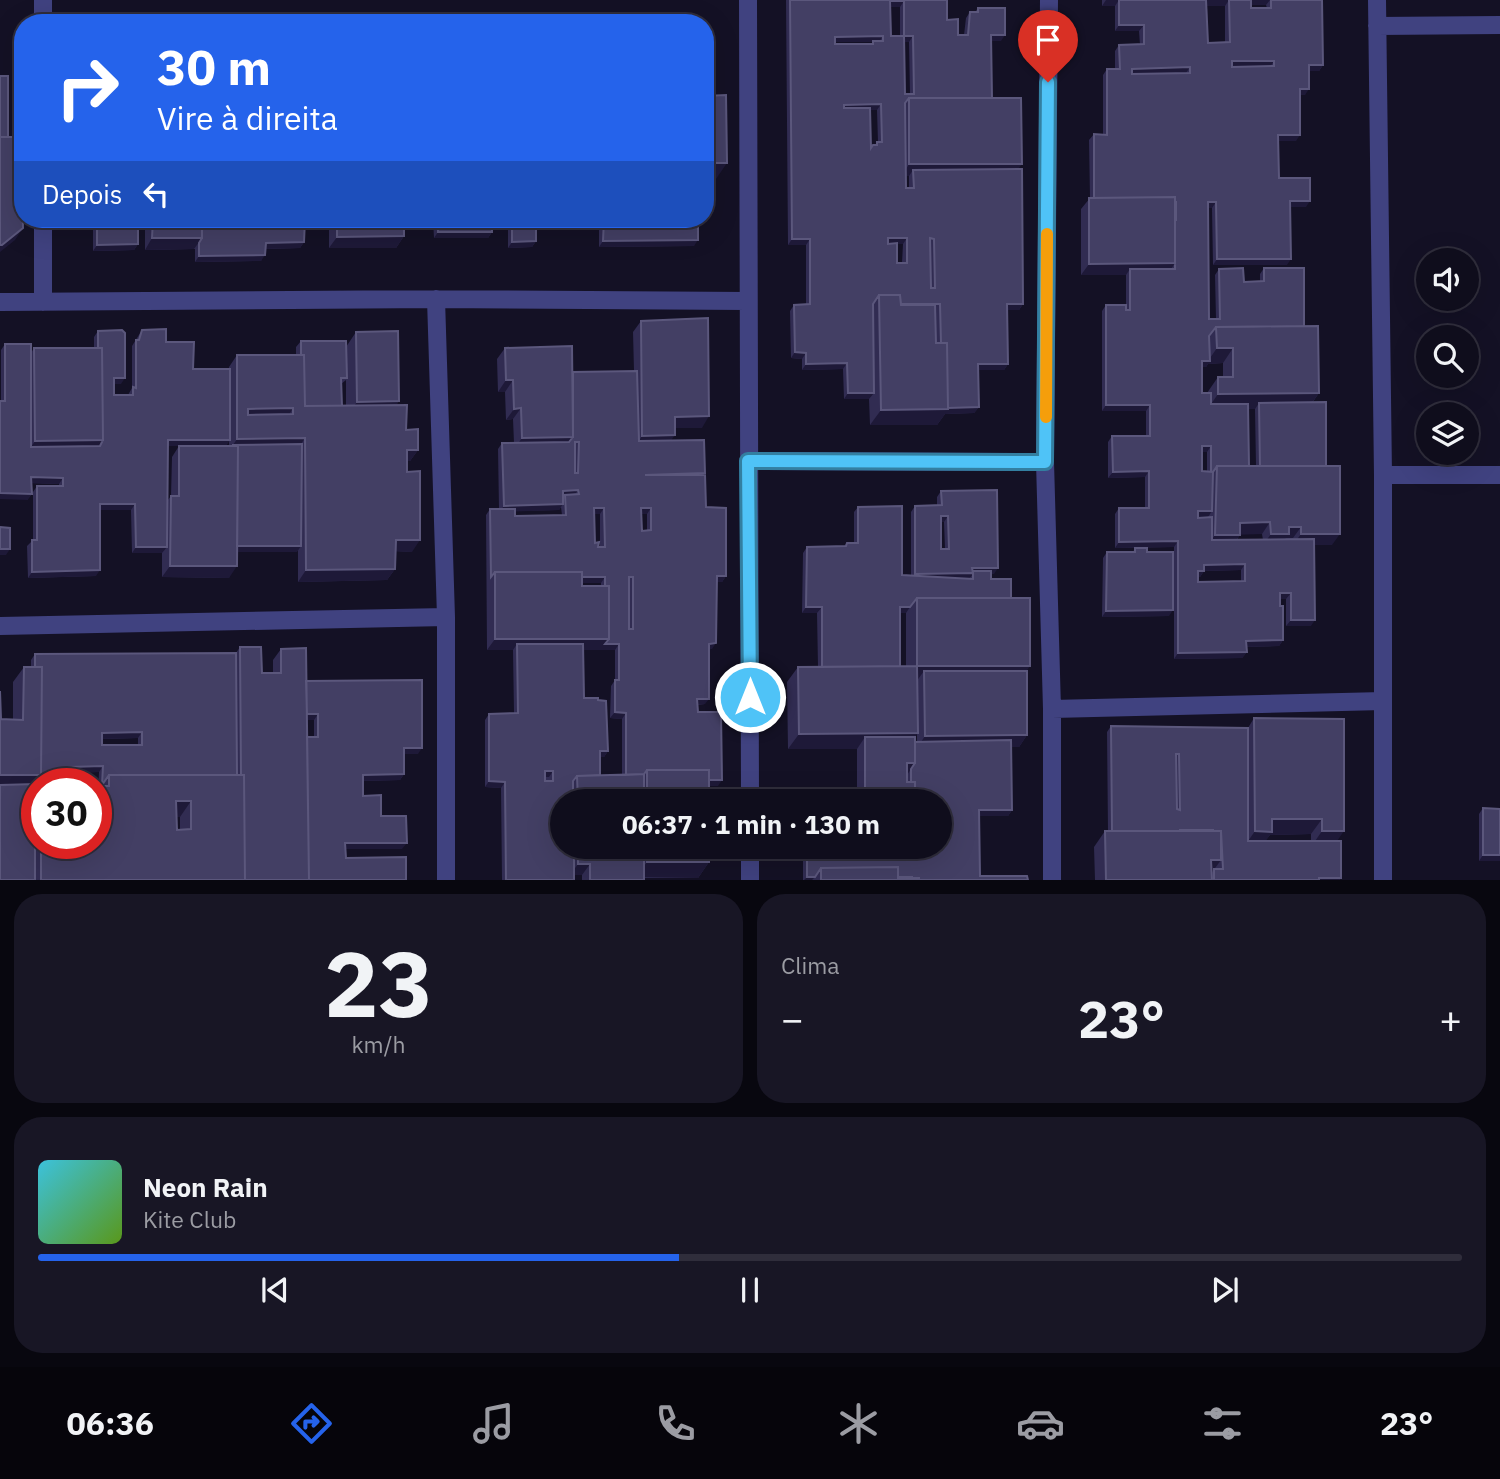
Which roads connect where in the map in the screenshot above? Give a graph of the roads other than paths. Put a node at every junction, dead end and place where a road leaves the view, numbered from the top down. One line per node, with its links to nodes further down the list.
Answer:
1 (748, 0): 8 (street)
2 (1049, 0): 12 (street)
3 (1377, 0): 5 (street)
4 (1500, 25): 5 (street)
5 (1377, 26): 13 (street)
6 (43, 228): 10 (street)
7 (436, 299): 8 (street); 10 (street); 15 (street)
8 (748, 301): 11 (street)
9 (0, 302): 10 (street)
10 (43, 302)
11 (748, 461): 12 (street); 19 (street)
12 (1045, 462): 18 (street)
13 (1383, 475): 14 (street); 17 (street)
14 (1500, 475)
15 (446, 618): 16 (street); 21 (street)
16 (0, 626)
17 (1383, 701): 18 (street); 24 (street)
18 (1052, 709): 23 (street)
19 (750, 789)
20 (750, 859): 22 (street)
21 (446, 880)
22 (750, 880)
23 (1052, 880)
24 (1383, 880)

